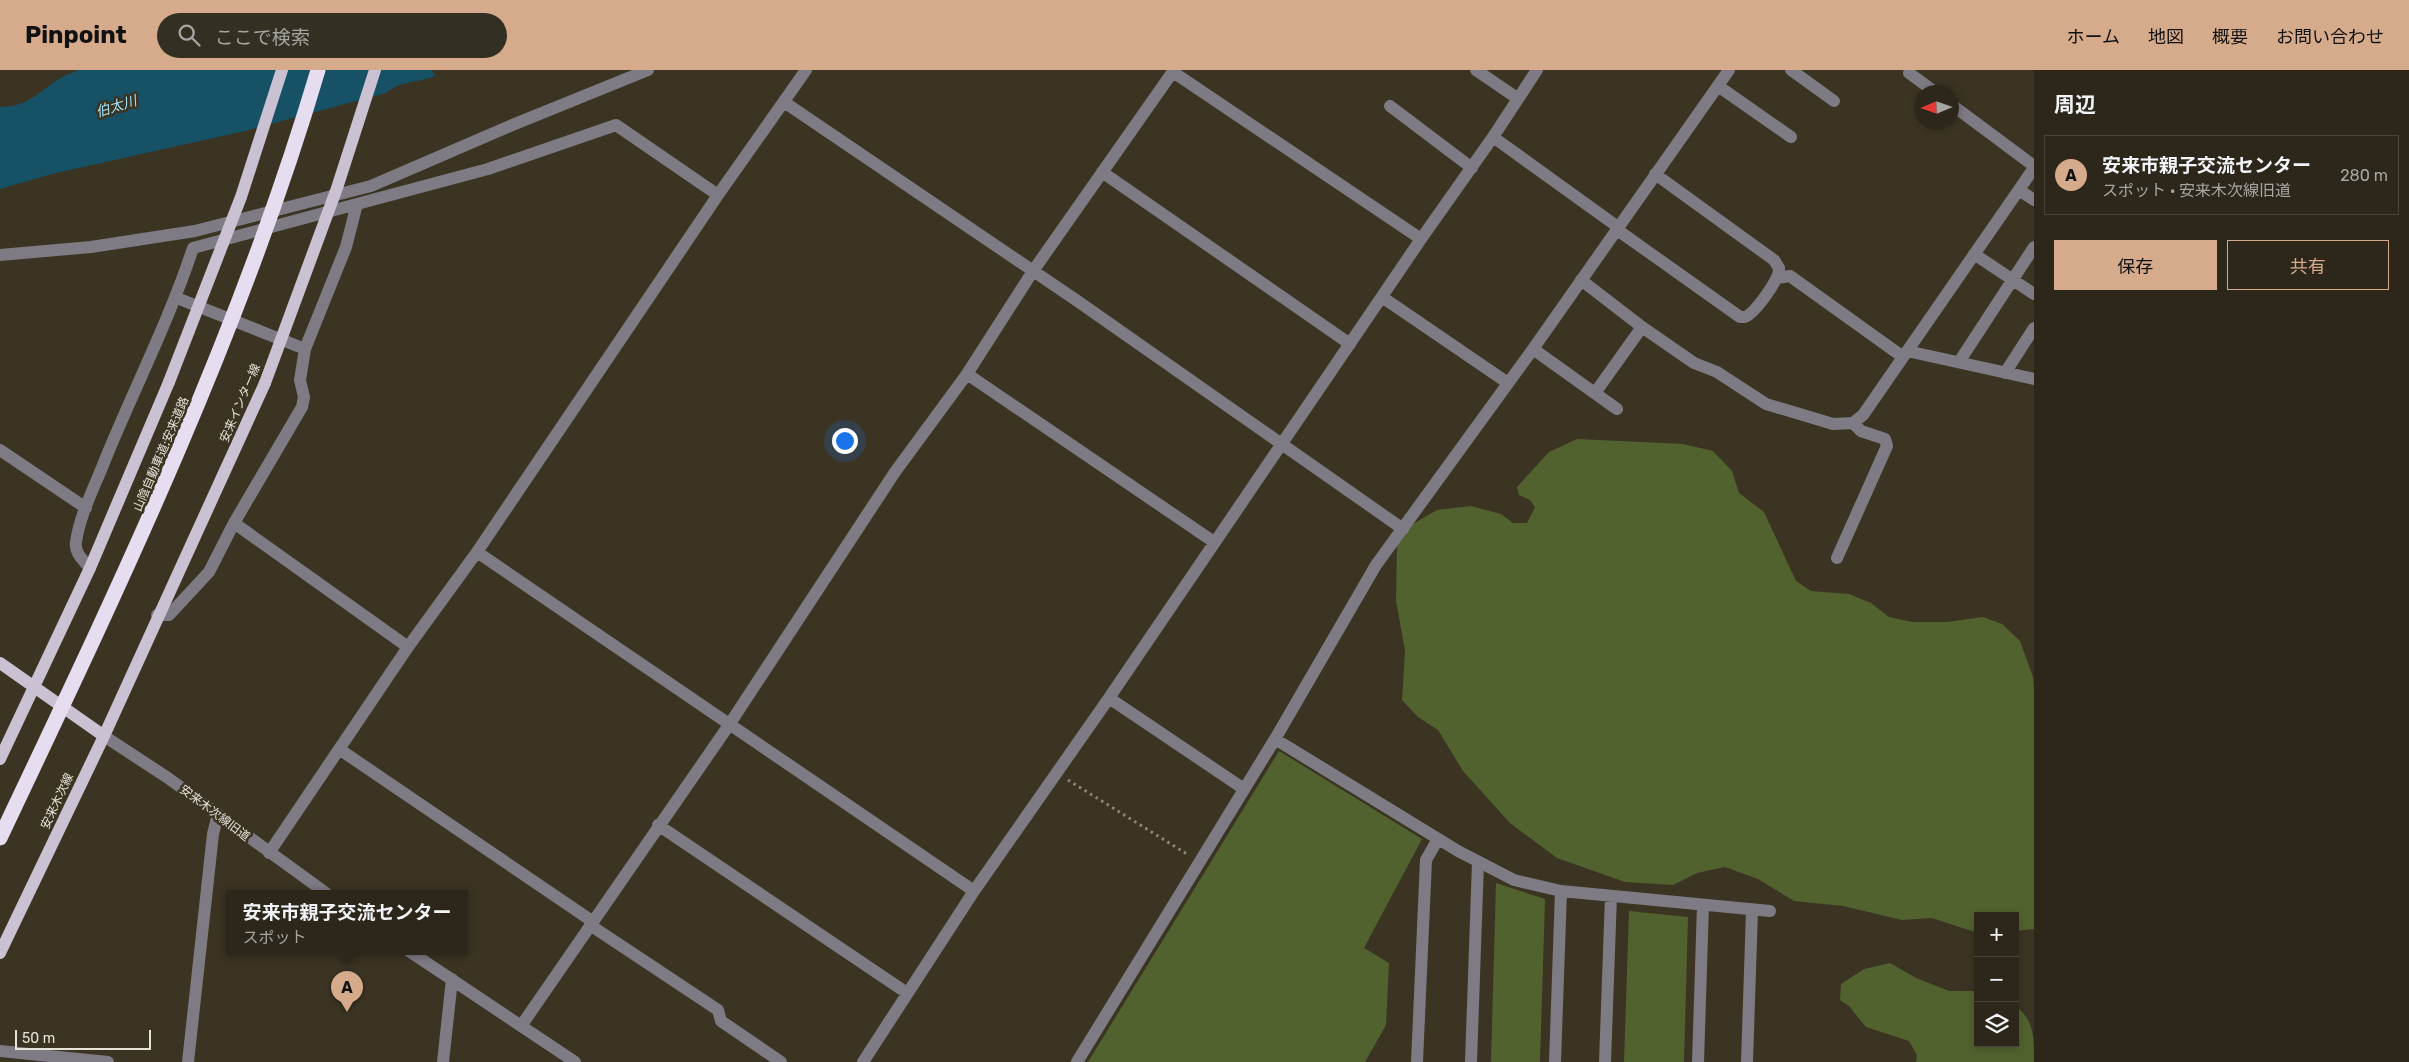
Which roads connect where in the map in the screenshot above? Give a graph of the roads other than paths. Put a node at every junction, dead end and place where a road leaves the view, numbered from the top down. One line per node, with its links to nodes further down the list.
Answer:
1 (282, 70): 67 (main road, bridge)
2 (308, 70): 79 (highway, 山陰自動車道;安来道路)
3 (318, 70): 82 (highway, 山陰自動車道;安来道路, bridge)
4 (375, 70): 68 (main road, 安来インター線, bridge)
5 (648, 70): 27 (street)
6 (806, 70): 17 (street)
7 (1476, 70): 15 (street)
8 (1537, 70): 15 (street)
9 (1730, 70): 14 (street)
10 (1791, 70): 16 (street)
11 (1174, 71): 24 (street); 33 (street)
12 (1909, 73): 13 (street)
13 (1925, 85)
14 (1718, 86): 21 (street); 25 (street)
15 (1517, 98): 20 (street)
16 (1834, 101)
17 (784, 102): 28 (street); 38 (street)
18 (1390, 106): 23 (street)
19 (1959, 110): 22 (street)
20 (1493, 137): 23 (street); 31 (street)
21 (1791, 137)
22 (2034, 167): 26 (street)
23 (1472, 168): 33 (street)
24 (1102, 172): 38 (street); 47 (street)
25 (1655, 174): 31 (street); 39 (street)
26 (2018, 190): 29 (street); 36 (street)
27 (373, 193): 28 (street); 30 (street); 32 (street)
28 (718, 195): 65 (street)
29 (2034, 200)
30 (357, 204): 35 (street); 48 (street)
31 (1617, 228): 39 (street); 40 (street)
32 (195, 231): 35 (street); 37 (street)
33 (1421, 239): 43 (street)
34 (2034, 247): 41 (street)
35 (193, 248): 44 (street)
36 (1974, 254): 41 (street); 50 (street)
37 (0, 255)
38 (1033, 271): 53 (street); 59 (street)
39 (1777, 278): 50 (street)
40 (1582, 280): 45 (street); 49 (street)
41 (2013, 280): 42 (street); 51 (street)
42 (2034, 294)
43 (1382, 297): 47 (street); 55 (street)
44 (176, 298): 48 (street); 61 (street)
45 (1642, 327): 56 (street); 58 (street)
46 (2034, 328): 52 (street)
47 (1350, 344): 59 (street)
48 (305, 349): 62 (street)
49 (1533, 349): 55 (street); 56 (street)
50 (1905, 354): 51 (street); 58 (street)
51 (1958, 362): 52 (street)
52 (2005, 373): 54 (street)
53 (966, 374): 64 (street); 73 (street)
54 (2034, 379)
55 (1508, 383): 63 (street)
56 (1595, 393): 57 (street)
57 (1617, 409)
58 (1853, 423): 66 (street)
59 (1283, 444): 63 (street); 64 (street)
60 (0, 450): 61 (street)
61 (86, 508): 67 (street)
62 (234, 523): 68 (street); 69 (street)
63 (1403, 529): 75 (street)
64 (1214, 542): 72 (street)
65 (477, 552): 69 (street); 73 (street)
66 (1837, 558)
67 (90, 568): 71 (main road)
68 (158, 615): 74 (main road, 安来インター線)
69 (408, 647): 76 (street)
70 (0, 663): 71 (main road)
71 (36, 688): 74 (main road); 77 (main road)
72 (1109, 698): 78 (street); 87 (street)
73 (729, 725): 81 (street); 87 (street)
74 (104, 736): 80 (street, 安来木次線旧道); 94 (main road, 安来木次線)
75 (1274, 739): 78 (street); 83 (street)
76 (339, 749): 84 (street); 93 (street)
77 (0, 759)
78 (1244, 789): 107 (street)
79 (0, 814)
80 (218, 814): 84 (street, 安来木次線旧道); 102 (street)
81 (658, 825): 93 (street); 97 (street)
82 (0, 838)
83 (1438, 838): 85 (street); 108 (street)
84 (269, 853): 86 (street, 安来木次線旧道)
85 (1478, 862): 88 (street); 109 (street)
86 (322, 890)
87 (974, 891): 97 (street)
88 (1561, 891): 89 (street); 110 (street)
89 (1611, 896): 90 (street); 111 (street)
90 (1703, 905): 91 (street); 112 (street)
91 (1752, 910): 92 (street); 113 (street)
92 (1770, 911)
93 (591, 923): 98 (street); 105 (street)
94 (0, 954)
95 (415, 955): 96 (street)
96 (452, 979): 98 (street); 103 (street)
97 (907, 993): 106 (street)
98 (521, 1026): 100 (street)
99 (0, 1051): 101 (street)
100 (557, 1056): 104 (street)
101 (108, 1062)
102 (188, 1062)
103 (443, 1062)
104 (575, 1062)
105 (781, 1062)
106 (863, 1062)
107 (1078, 1062)
108 (1417, 1062)
109 (1471, 1062)
110 (1555, 1062)
111 (1605, 1062)
112 (1698, 1062)
113 (1747, 1062)

